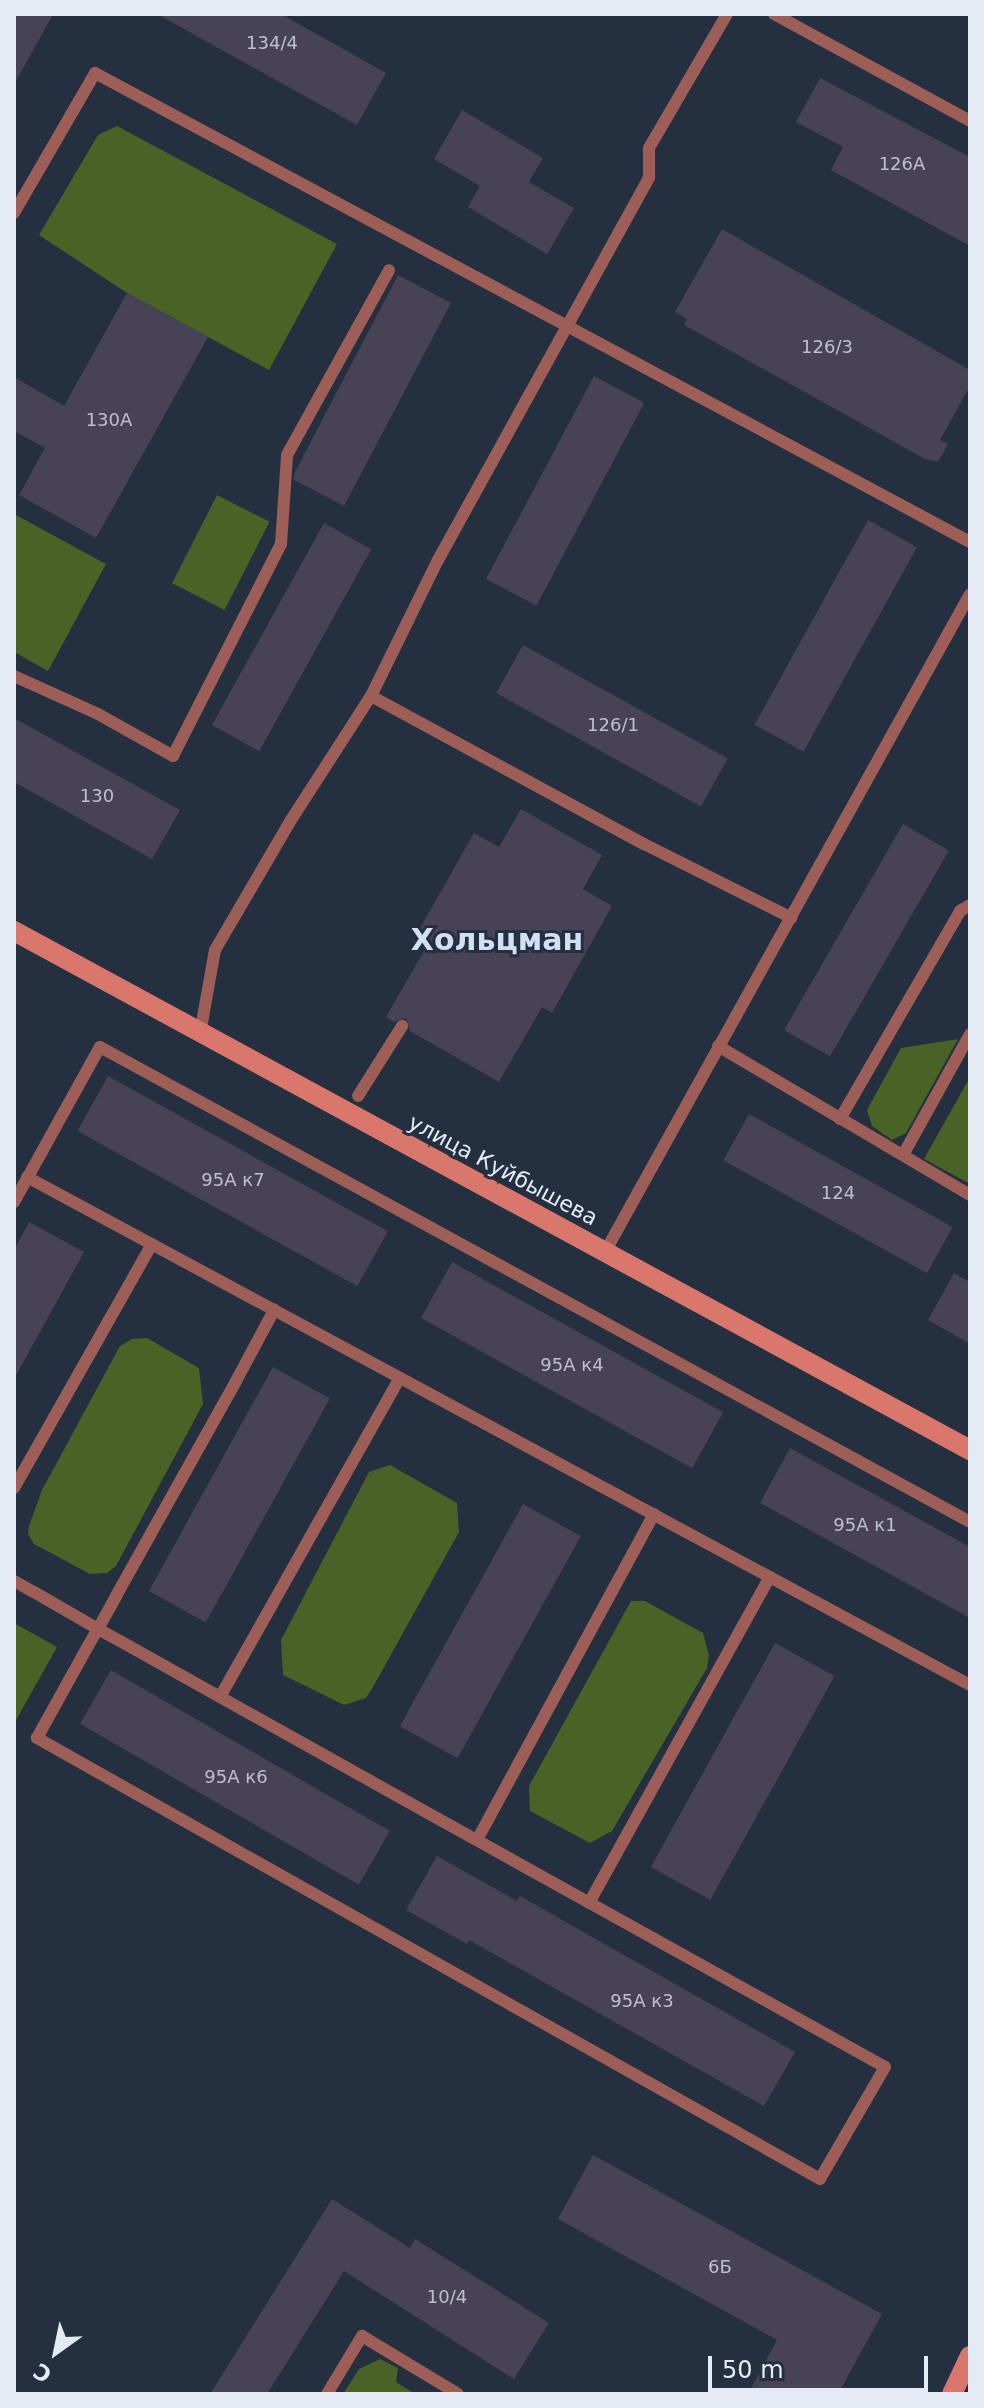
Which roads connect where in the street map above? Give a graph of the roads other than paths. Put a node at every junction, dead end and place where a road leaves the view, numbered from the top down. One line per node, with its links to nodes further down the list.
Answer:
1 (727, 14): 6 (lane)
2 (774, 14): 3 (lane)
3 (970, 121)
4 (14, 213): 6 (lane)
5 (389, 270): 9 (lane)
6 (567, 325): 7 (lane); 10 (lane)
7 (970, 542)
8 (970, 594): 12 (lane)
9 (14, 676)
10 (371, 696): 12 (lane); 15 (lane)
11 (970, 905): 19 (lane)
12 (792, 918): 17 (lane)
13 (14, 931): 15 (street, улица Куйбышева)
14 (402, 1026): 18 (lane)
15 (200, 1034): 25 (street, улица Куйбышева)
16 (970, 1034): 20 (lane)
17 (718, 1046): 19 (lane); 25 (lane)
18 (358, 1096)
19 (840, 1119): 20 (lane)
20 (903, 1155): 22 (lane)
21 (27, 1177): 23 (lane); 24 (lane); 31 (lane)
22 (970, 1195)
23 (14, 1202)
24 (152, 1244): 26 (lane); 29 (lane)
25 (605, 1252): 28 (street, улица Куйбышева)
26 (274, 1310): 27 (lane); 34 (lane)
27 (400, 1378): 30 (lane); 36 (lane)
28 (970, 1450)
29 (14, 1488)
30 (654, 1514): 32 (lane); 37 (lane)
31 (970, 1522)
32 (770, 1577): 35 (lane); 38 (lane)
33 (14, 1581): 34 (lane)
34 (98, 1629): 36 (lane); 38 (lane)
35 (970, 1685)
36 (220, 1697): 37 (lane)
37 (477, 1840): 38 (lane)
38 (589, 1903)
39 (970, 2356): 42 (street)
40 (327, 2394): 41 (lane)
41 (458, 2394)
42 (952, 2394)

